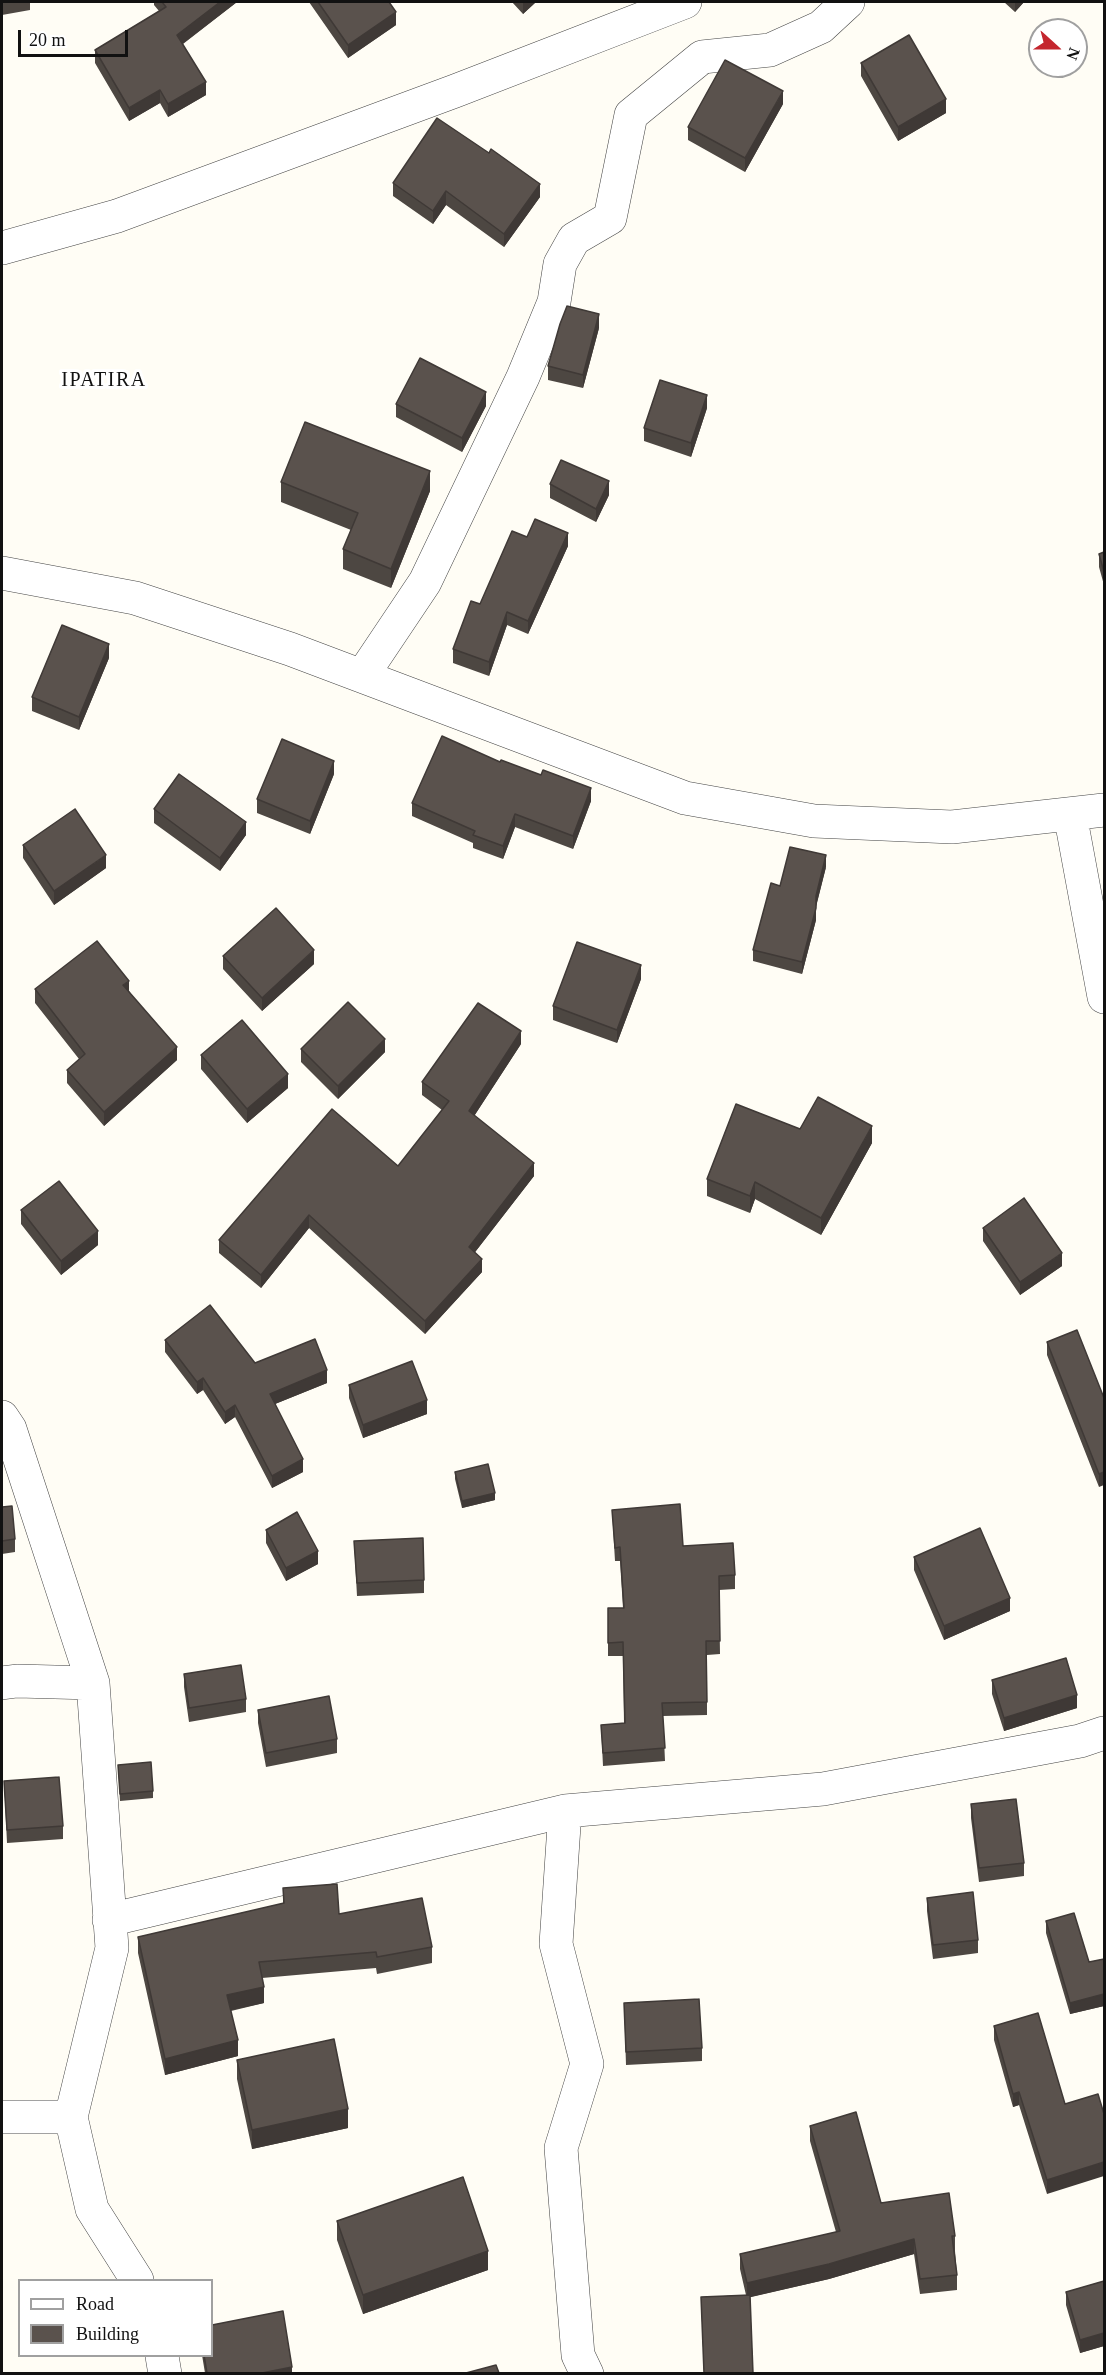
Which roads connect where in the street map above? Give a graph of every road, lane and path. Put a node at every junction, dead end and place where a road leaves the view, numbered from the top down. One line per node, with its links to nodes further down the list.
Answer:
1 (685, 2): 3 (street)
2 (848, 2): 5 (street)
3 (2, 248)
4 (2, 573): 5 (street)
5 (362, 676): 7 (street)
6 (1104, 810): 7 (street)
7 (1070, 814): 8 (street)
8 (1104, 997)
9 (2, 1417): 11 (street)
10 (2, 1683): 11 (street)
11 (93, 1683): 14 (street)
12 (1104, 1733): 13 (street)
13 (565, 1811): 14 (street); 20 (street)
14 (109, 1920): 16 (street)
15 (2, 2117): 16 (street)
16 (71, 2117): 17 (street)
17 (136, 2279)
18 (162, 2357): 19 (street)
19 (165, 2373)
20 (587, 2373)

